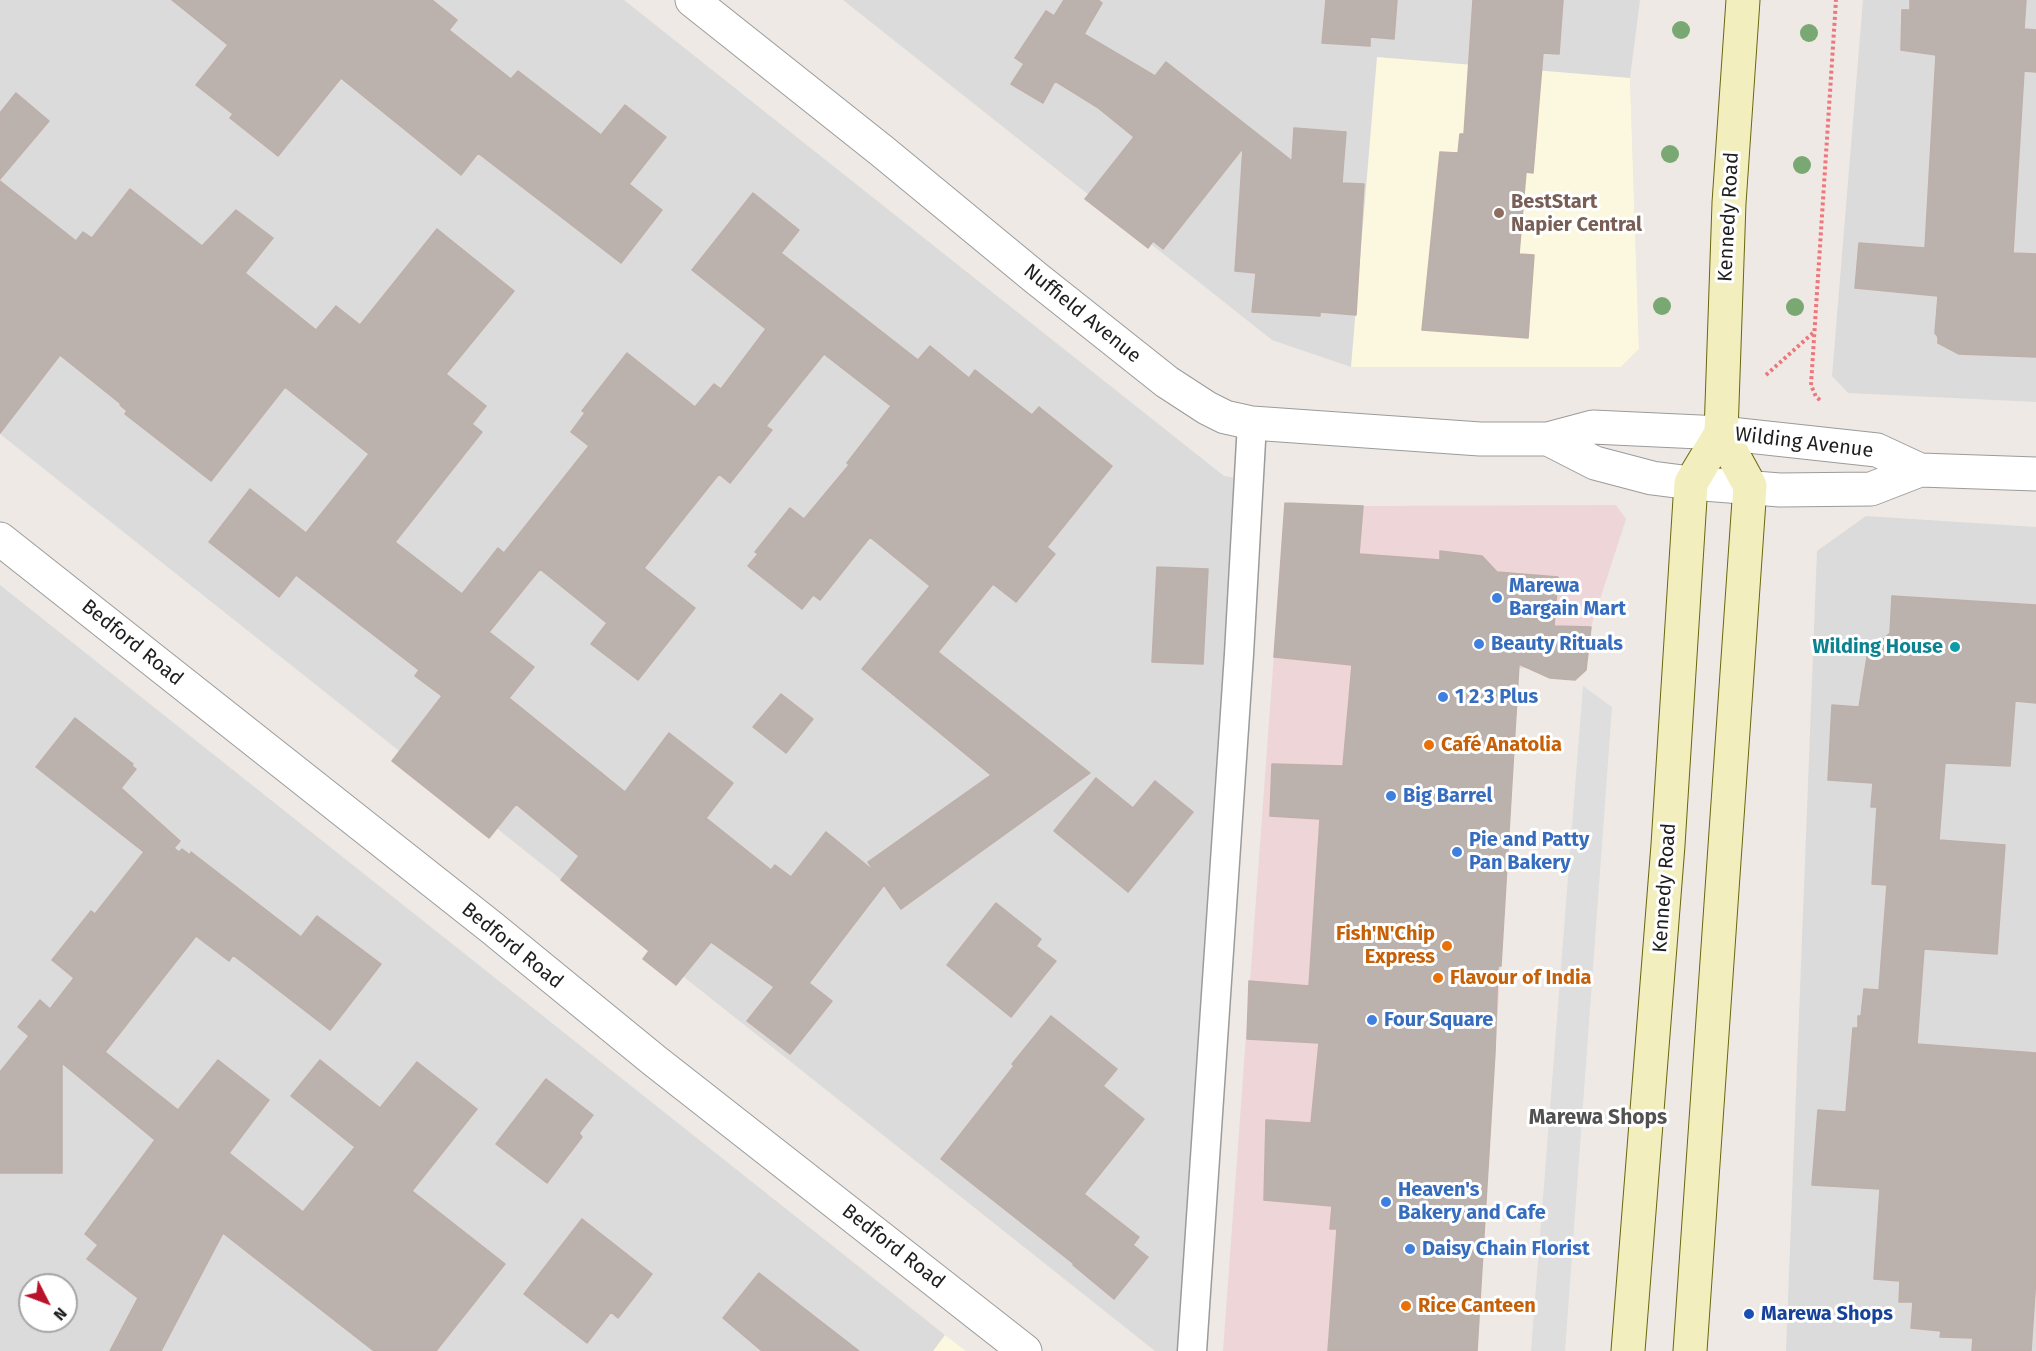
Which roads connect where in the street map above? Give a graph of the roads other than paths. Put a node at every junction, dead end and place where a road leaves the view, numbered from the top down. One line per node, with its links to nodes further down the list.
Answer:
1 (692, 0): 3 (street, Nuffield Avenue)
2 (1743, 0): 4 (main road, Kennedy Road)
3 (1252, 423): 5 (street, Nuffield Avenue); 12 (lane)
4 (1721, 433): 5 (street, Nuffield Avenue); 6 (street, Wilding Avenue); 8 (main road, Kennedy Road); 9 (main road)
5 (1548, 439): 8 (street, Nuffield Avenue)
6 (1920, 470): 7 (street, Wilding Avenue); 9 (street, Wilding Avenue)
7 (2036, 474)
8 (1691, 483): 9 (street, Nuffield Avenue); 13 (main road, Kennedy Road)
9 (1750, 486): 14 (main road)
10 (0, 539): 11 (street, Bedford Road)
11 (1025, 1351)
12 (1192, 1351)
13 (1628, 1351)
14 (1690, 1351)

